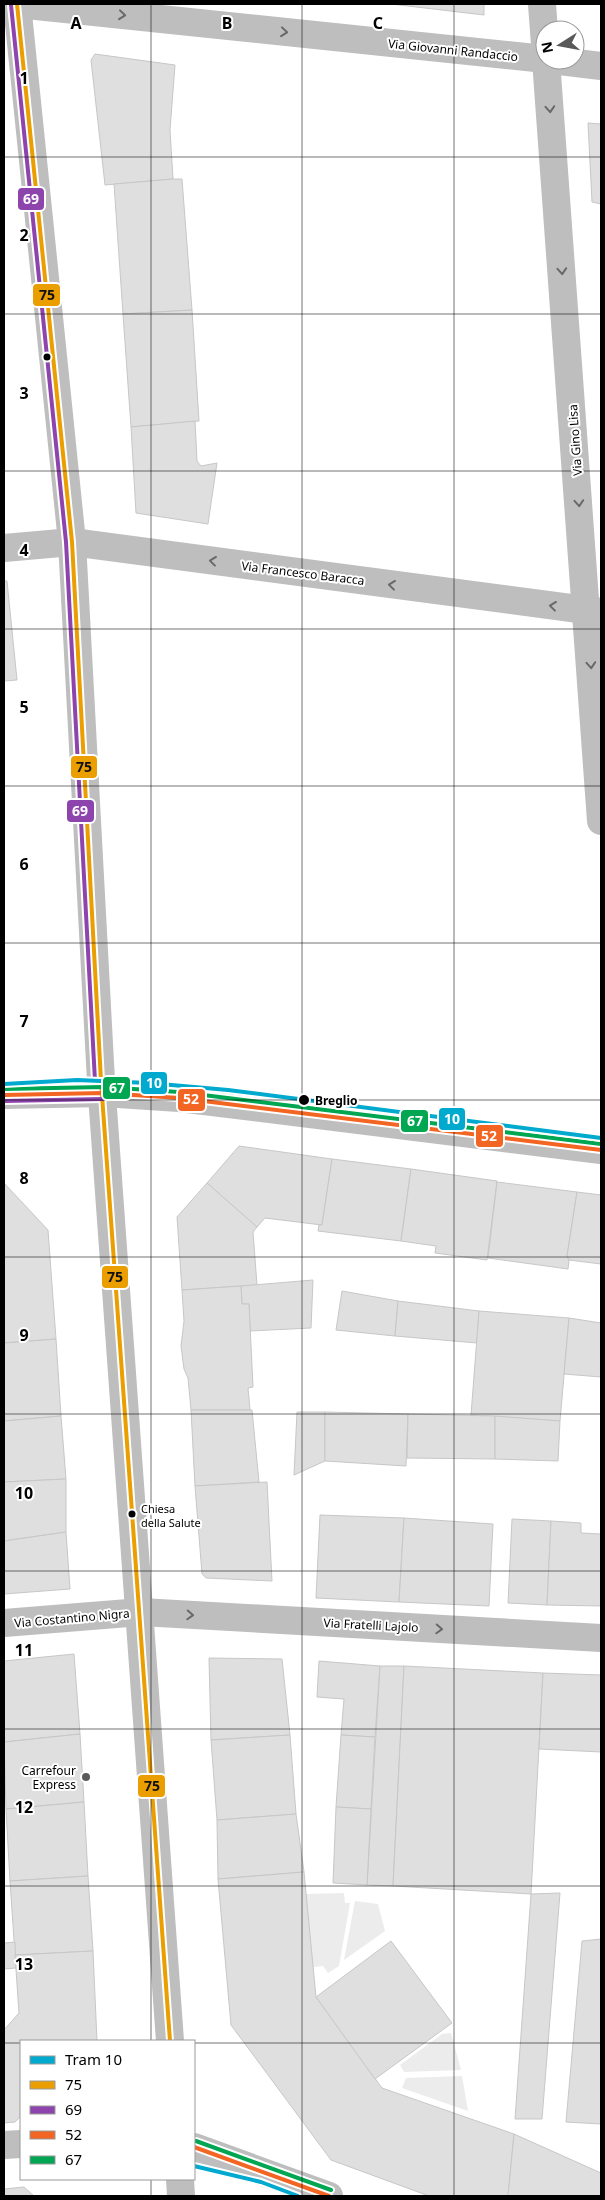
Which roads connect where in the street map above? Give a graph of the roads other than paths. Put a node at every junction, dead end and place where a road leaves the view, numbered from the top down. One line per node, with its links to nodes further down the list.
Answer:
1 (17, 4): 3 (street, Via Giovanni Randaccio); 5 (street, Via Giovanni Randaccio, one-way to 5); 9 (street)
2 (542, 4): 4 (street)
3 (4, 5)
4 (543, 20)
5 (535, 59)
6 (585, 64): 7 (street)
7 (601, 66)
8 (547, 70): 11 (street, Via Gino Lisa, one-way to 11)
9 (72, 542): 10 (street, Via Francesco Baracca); 11 (street, Via Francesco Baracca, one-way to 9); 13 (street)
10 (4, 548)
11 (594, 611): 12 (street, Via Gino Lisa, one-way to 12)
12 (601, 821)
13 (102, 1093): 14 (street); 15 (street); 16 (street)
14 (4, 1095)
15 (601, 1150)
16 (141, 1612): 17 (street, Via Costantino Nigra); 18 (street, Via Fratelli Lajolo, one-way to 18); 19 (street)
17 (4, 1623)
18 (601, 1638)
19 (170, 2040)
20 (20, 2144): 21 (street)
21 (4, 2146)
22 (195, 2147): 25 (street)
23 (180, 2180): 24 (street)
24 (181, 2196)
25 (329, 2196)

